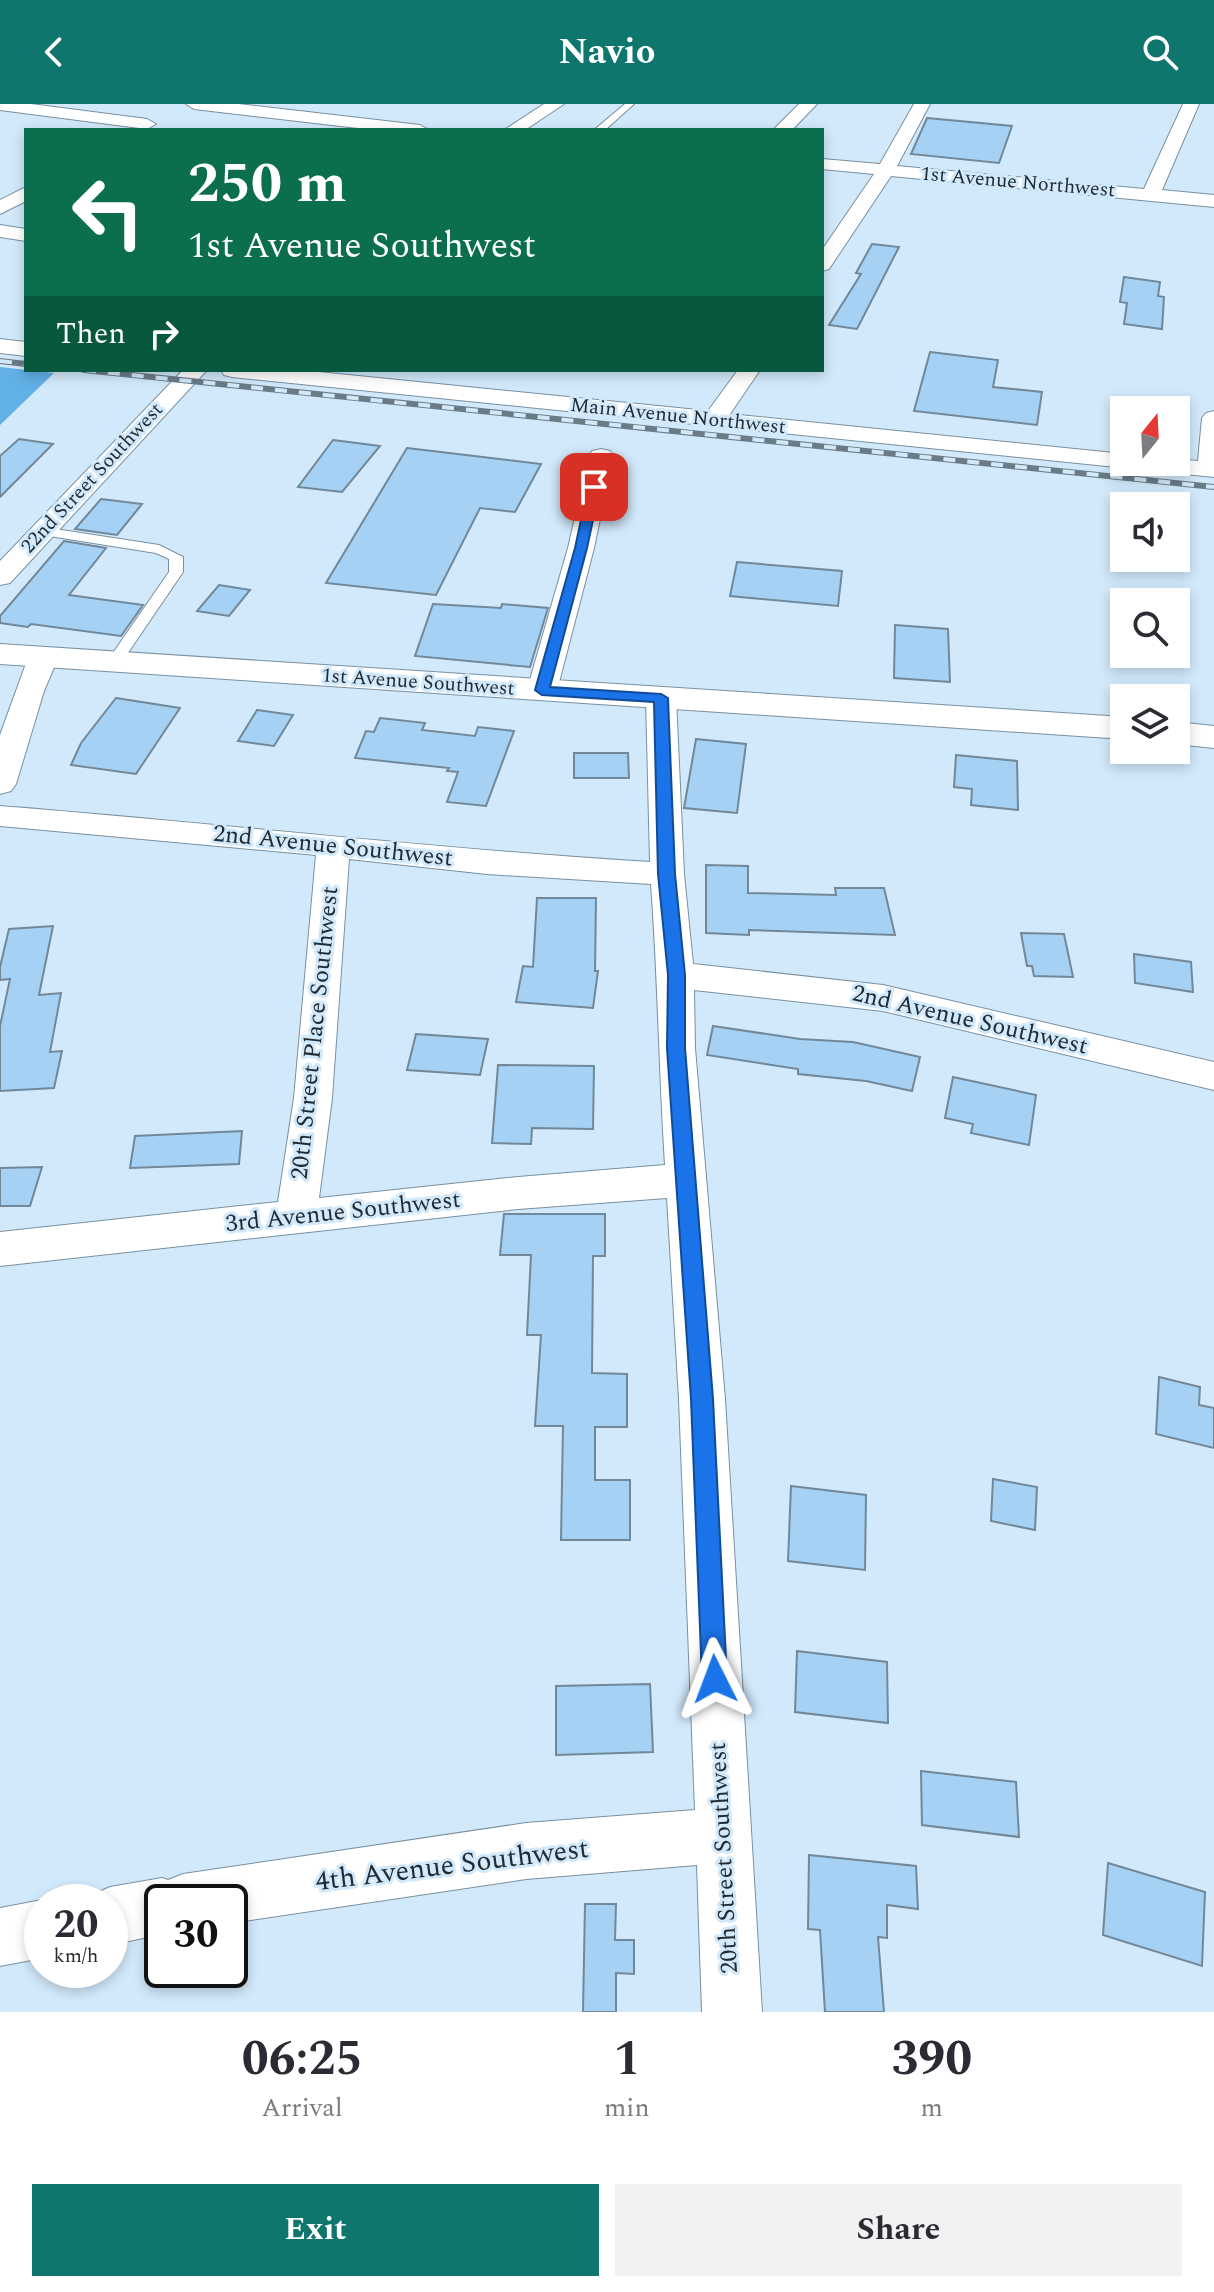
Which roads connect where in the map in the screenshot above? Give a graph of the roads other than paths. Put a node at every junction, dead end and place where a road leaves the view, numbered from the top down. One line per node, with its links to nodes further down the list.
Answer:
1 (194, 104): 10 (street)
2 (556, 104): 11 (street)
3 (630, 104): 12 (lane)
4 (809, 104): 13 (street)
5 (922, 104): 15 (street)
6 (1191, 104): 17 (street)
7 (0, 105): 8 (street)
8 (47, 107): 9 (street)
9 (147, 124)
10 (403, 128)
11 (516, 128)
12 (601, 128)
13 (784, 128)
14 (824, 164): 15 (street, 1st Avenue Northwest)
15 (886, 170): 17 (street, 1st Avenue Northwest); 22 (street)
16 (22, 186): 19 (street)
17 (1151, 195): 18 (street, 1st Avenue Northwest)
18 (1214, 201)
19 (0, 208)
20 (0, 231): 21 (street)
21 (24, 235)
22 (824, 262)
23 (0, 346): 24 (street)
24 (24, 349)
25 (276, 372): 27 (street, Main Avenue Northwest)
26 (748, 372): 30 (street)
27 (319, 374): 30 (street, Main Avenue Northwest)
28 (190, 375): 35 (street, 22nd Street Southwest)
29 (1214, 418): 34 (street)
30 (714, 420): 32 (street, Main Avenue Northwest)
31 (601, 456): 40 (street)
32 (1110, 460)
33 (1190, 468): 34 (street)
34 (1212, 470)
35 (42, 531): 36 (street, 22nd Street Southwest); 39 (lane)
36 (0, 577)
37 (0, 654): 38 (main road, 1st Avenue Southwest)
38 (43, 658): 39 (main road, 1st Avenue Southwest); 45 (street)
39 (114, 663): 40 (main road, 1st Avenue Southwest)
40 (542, 690): 41 (main road, 1st Avenue Southwest)
41 (661, 698): 42 (main road, 1st Avenue Southwest); 48 (street, 20th Street Southwest)
42 (1110, 727)
43 (1190, 734): 44 (main road)
44 (1214, 737)
45 (0, 784)
46 (0, 816): 47 (street, 2nd Avenue Southwest)
47 (333, 847): 48 (street, 2nd Avenue Southwest); 52 (street, 20th Street Place Southwest)
48 (667, 874): 49 (street, 20th Street Southwest)
49 (676, 975): 50 (street, 2nd Avenue Southwest); 51 (street, 20th Street Southwest)
50 (1214, 1076)
51 (686, 1180): 52 (street, 3rd Avenue Southwest); 54 (street, 20th Street Southwest)
52 (296, 1218): 53 (street, 3rd Avenue Southwest)
53 (0, 1249)
54 (722, 1835): 55 (street, 4th Avenue Southwest); 58 (street, 20th Street Southwest)
55 (248, 1892)
56 (24, 1932): 57 (street)
57 (0, 1937)
58 (732, 2012)

